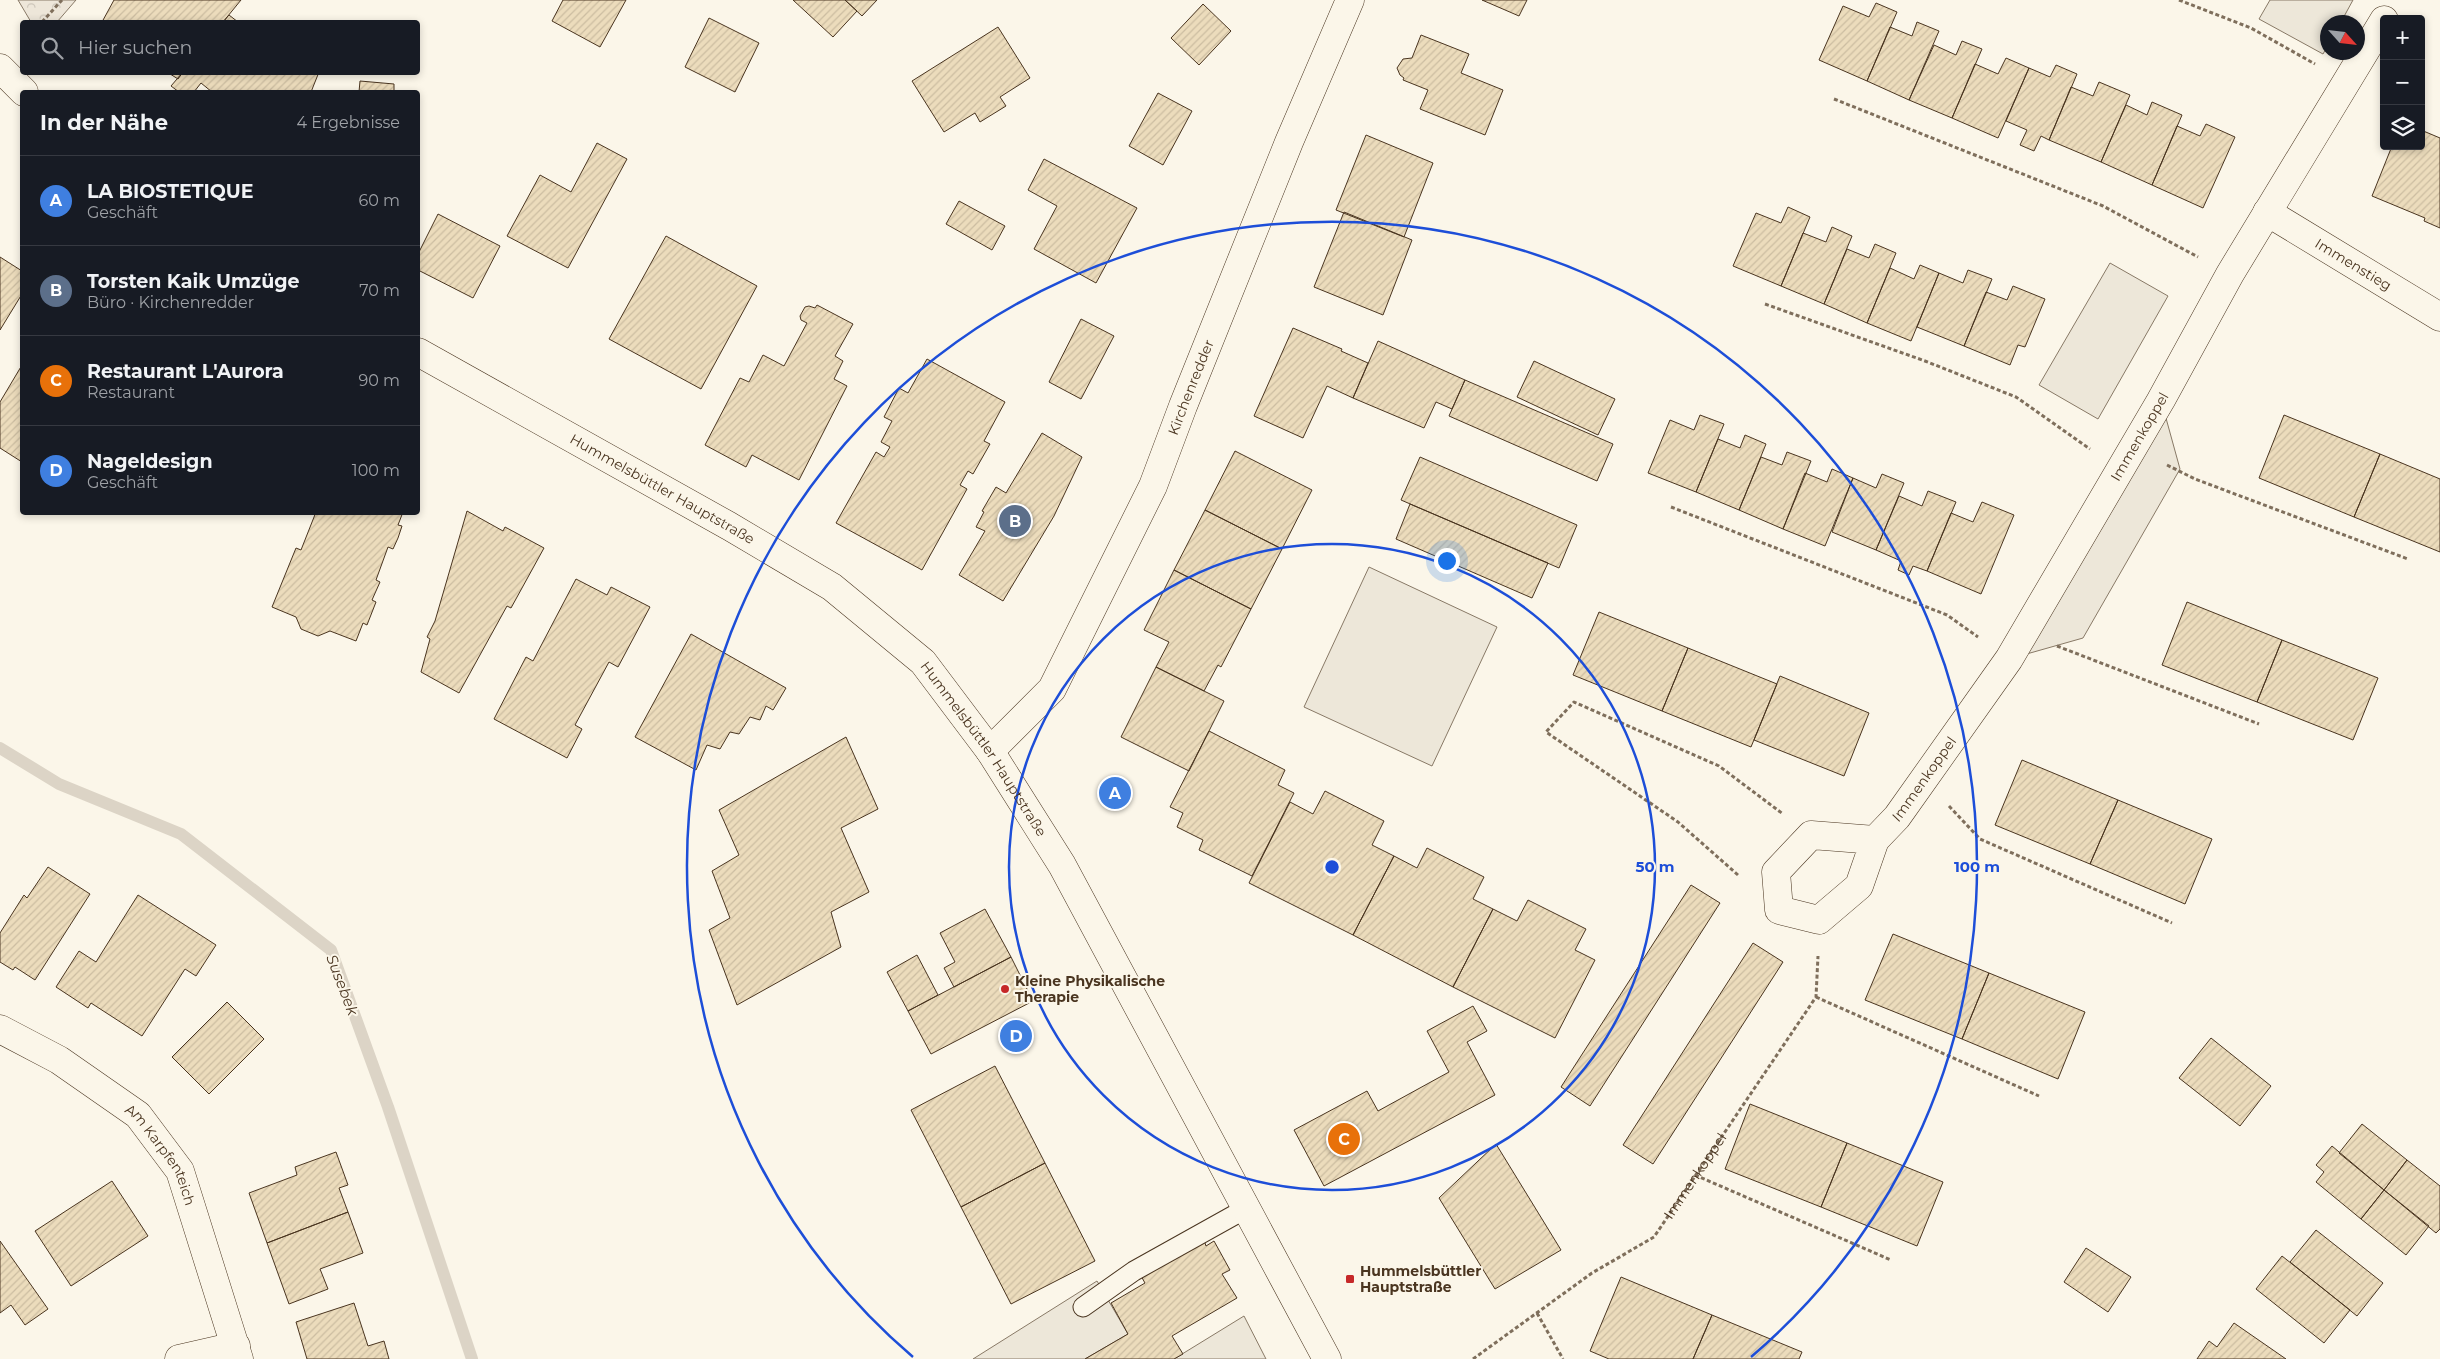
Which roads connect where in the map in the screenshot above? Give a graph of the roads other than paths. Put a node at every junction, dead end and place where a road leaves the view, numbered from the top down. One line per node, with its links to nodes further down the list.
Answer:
1 (1350, 0): 10 (street, Kirchenredder)
2 (2396, 0): 3 (street, Immenkoppel)
3 (2387, 15)
4 (2380, 26): 7 (street, Immenkoppel)
5 (0, 68): 6 (street)
6 (22, 90)
7 (2267, 212): 8 (street, Immenstieg); 11 (street, Immenkoppel)
8 (2440, 317)
9 (420, 353): 10 (street, Hummelsbüttler Hauptstraße)
10 (990, 751): 13 (street, Hummelsbüttler Hauptstraße)
11 (1874, 840): 11 (street, Immenkoppel)
12 (0, 1029): 15 (street, Am Karpfenteich)
13 (1247, 1208): 14 (lane); 17 (street, Hummelsbüttler Hauptstraße)
14 (1083, 1307)
15 (237, 1352): 16 (street, Am Karpfenteich)
16 (179, 1359)
17 (1327, 1359)

